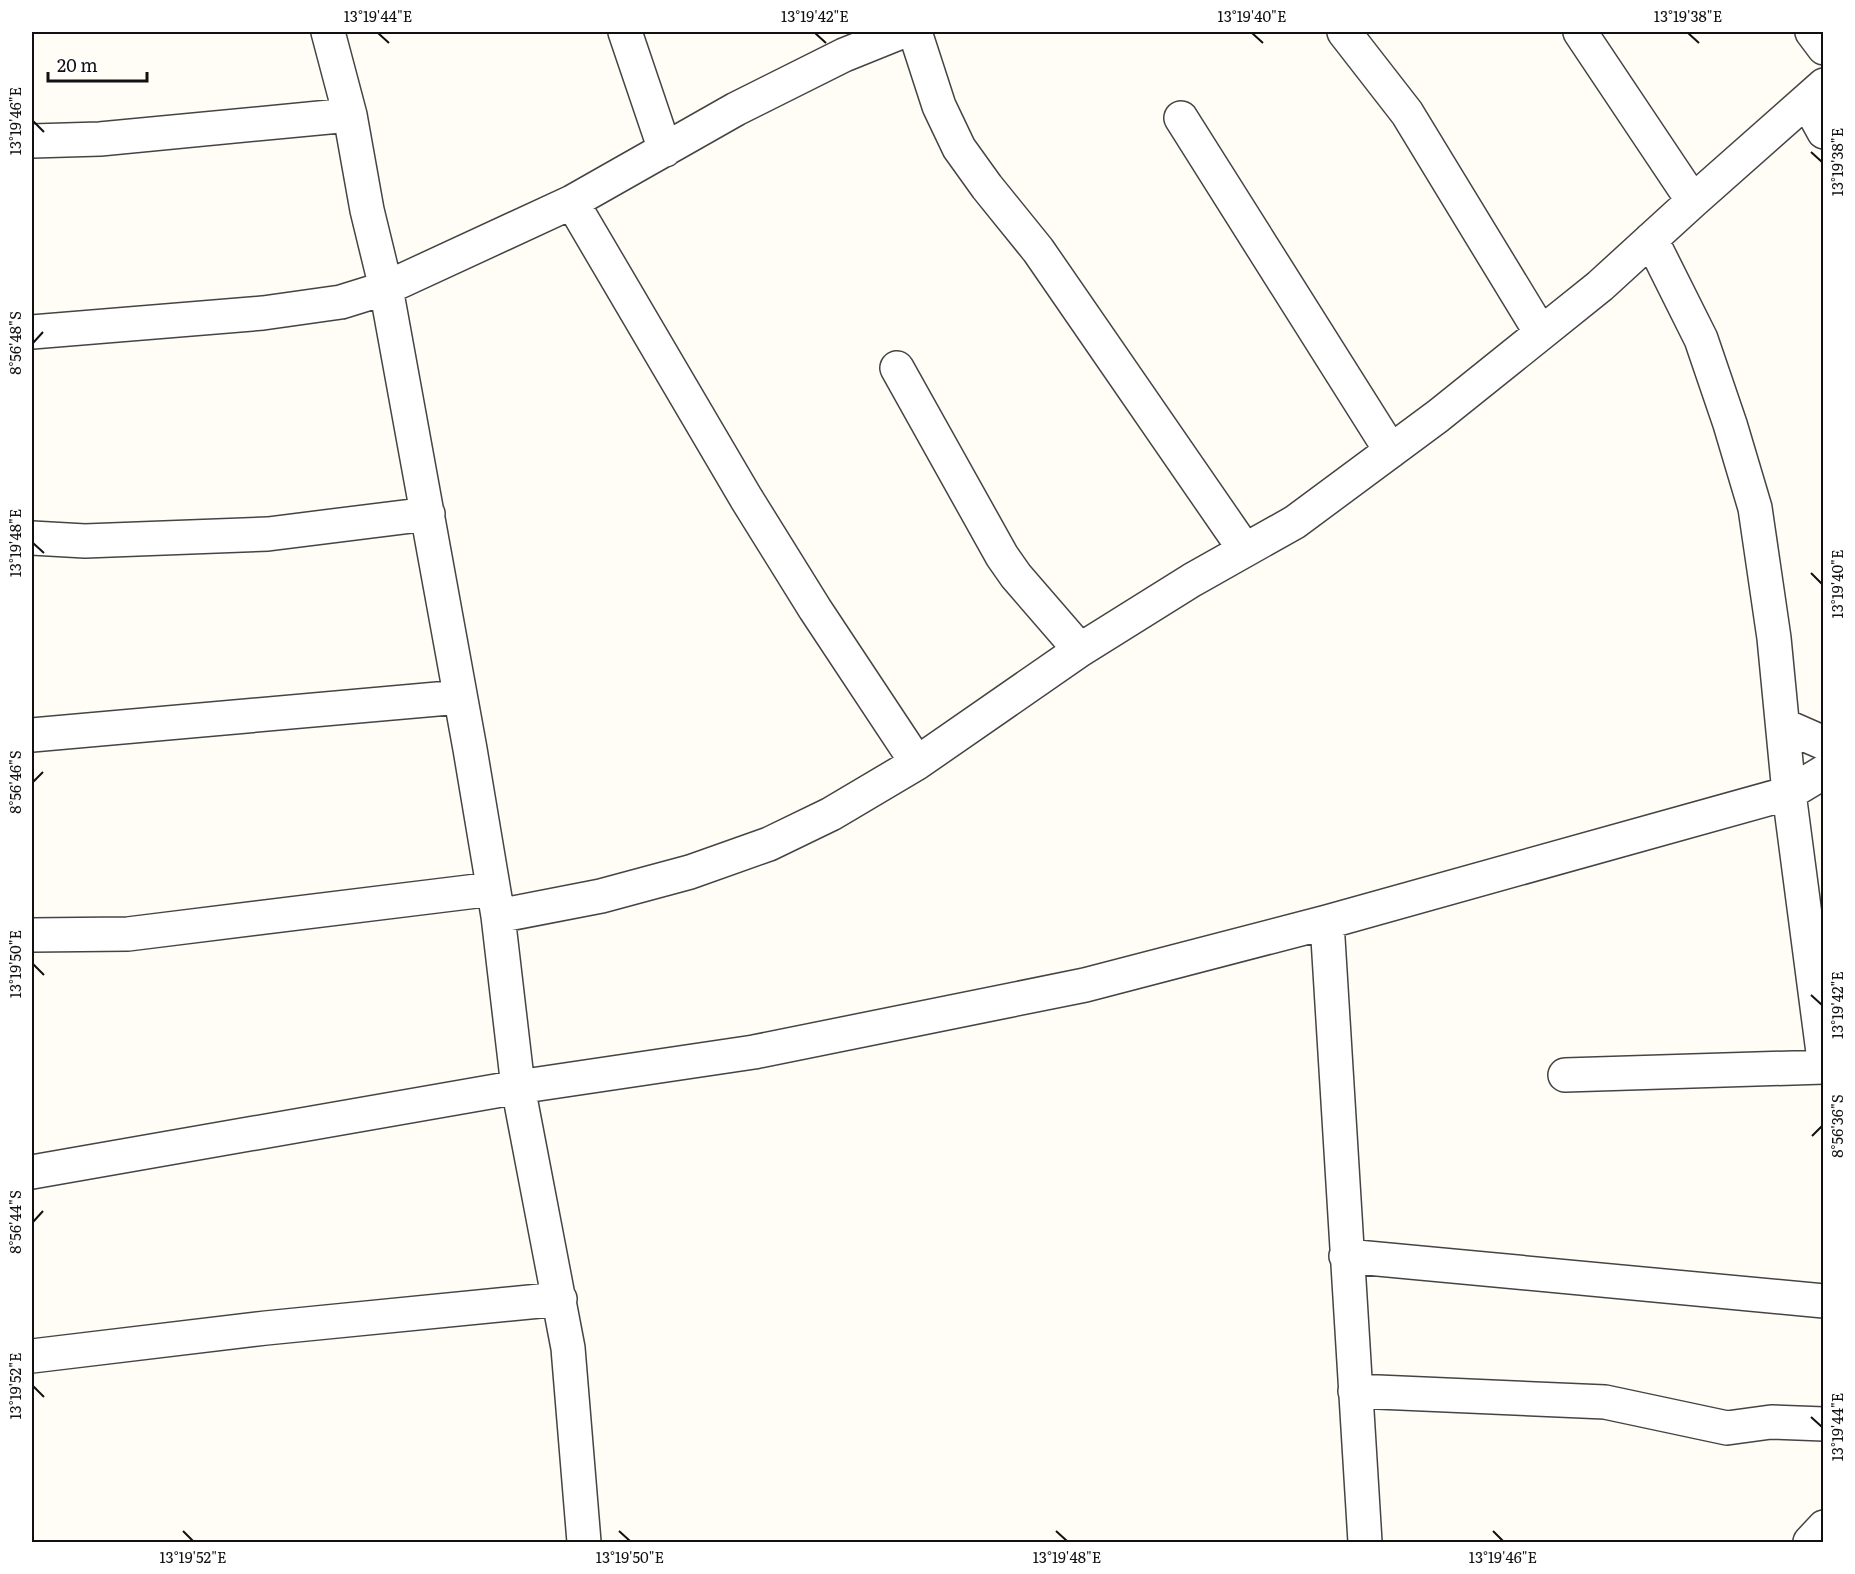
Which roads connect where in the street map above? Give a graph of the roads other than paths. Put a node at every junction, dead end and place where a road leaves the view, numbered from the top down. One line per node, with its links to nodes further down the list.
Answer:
1 (328, 32): 10 (street)
2 (625, 32): 14 (street)
3 (901, 32): 14 (street)
4 (915, 32): 25 (street)
5 (1344, 32): 20 (street)
6 (1580, 32): 15 (street)
7 (1812, 32): 8 (street)
8 (1824, 48)
9 (1815, 93): 12 (street); 15 (street)
10 (350, 115): 13 (street); 18 (street)
11 (1181, 118): 22 (street)
12 (1824, 132)
13 (32, 141)
14 (665, 150): 16 (street)
15 (1693, 201): 17 (street)
16 (572, 202): 18 (street); 31 (street)
17 (1651, 239): 20 (street); 28 (street)
18 (386, 288): 19 (street); 23 (street)
19 (32, 332)
20 (1541, 333): 22 (street)
21 (897, 368): 26 (street)
22 (1391, 451): 25 (street)
23 (428, 514): 24 (street); 27 (street)
24 (32, 538)
25 (1245, 550): 26 (street)
26 (1080, 650): 31 (street)
27 (460, 697): 29 (street); 34 (street)
28 (1783, 725): 30 (street); 33 (street)
29 (32, 735)
30 (1824, 743)
31 (917, 763): 34 (street)
32 (1824, 772): 33 (street)
33 (1789, 793): 35 (street); 37 (street)
34 (495, 902): 36 (street); 40 (street)
35 (1327, 922): 40 (street); 42 (street)
36 (32, 935)
37 (1824, 1060)
38 (1824, 1067): 39 (street)
39 (1565, 1075)
40 (518, 1087): 41 (street); 43 (street)
41 (32, 1172)
42 (1346, 1256): 44 (street); 46 (street)
43 (560, 1299): 45 (street); 49 (street)
44 (1824, 1301)
45 (32, 1356)
46 (1355, 1391): 47 (street); 50 (street)
47 (1824, 1424)
48 (1824, 1527): 51 (street)
49 (584, 1542)
50 (1365, 1542)
51 (1810, 1542)

